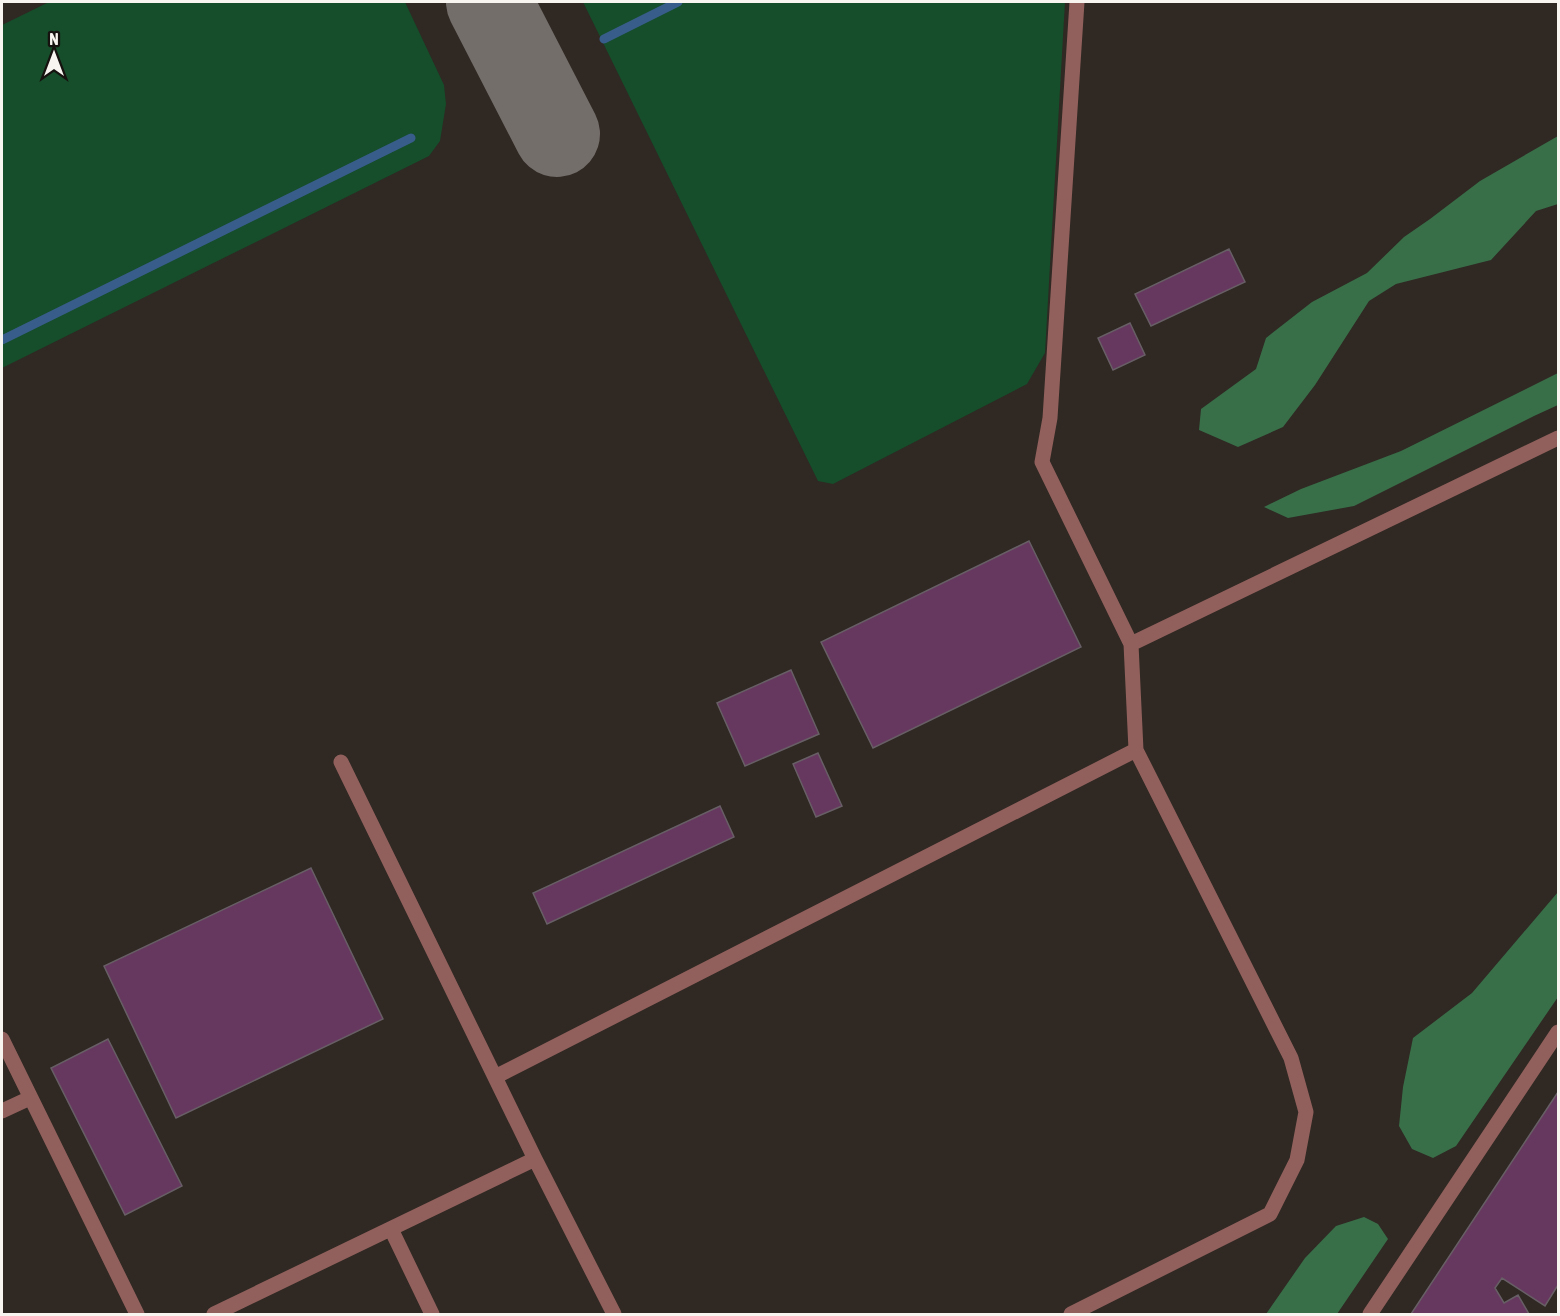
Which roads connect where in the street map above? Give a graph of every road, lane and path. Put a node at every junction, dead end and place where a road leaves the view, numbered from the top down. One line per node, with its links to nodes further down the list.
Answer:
1 (1077, 2): 3 (lane)
2 (1558, 438): 3 (lane)
3 (1131, 644): 4 (lane)
4 (1136, 750): 8 (lane); 17 (lane)
5 (341, 762): 8 (lane)
6 (1558, 1032): 18 (lane)
7 (2, 1040): 9 (lane)
8 (495, 1077): 11 (lane)
9 (30, 1098): 10 (lane); 13 (lane)
10 (2, 1111)
11 (535, 1159): 12 (lane); 16 (lane)
12 (391, 1229): 14 (lane); 15 (lane)
13 (137, 1314)
14 (214, 1314)
15 (432, 1314)
16 (614, 1314)
17 (1071, 1314)
18 (1370, 1314)

